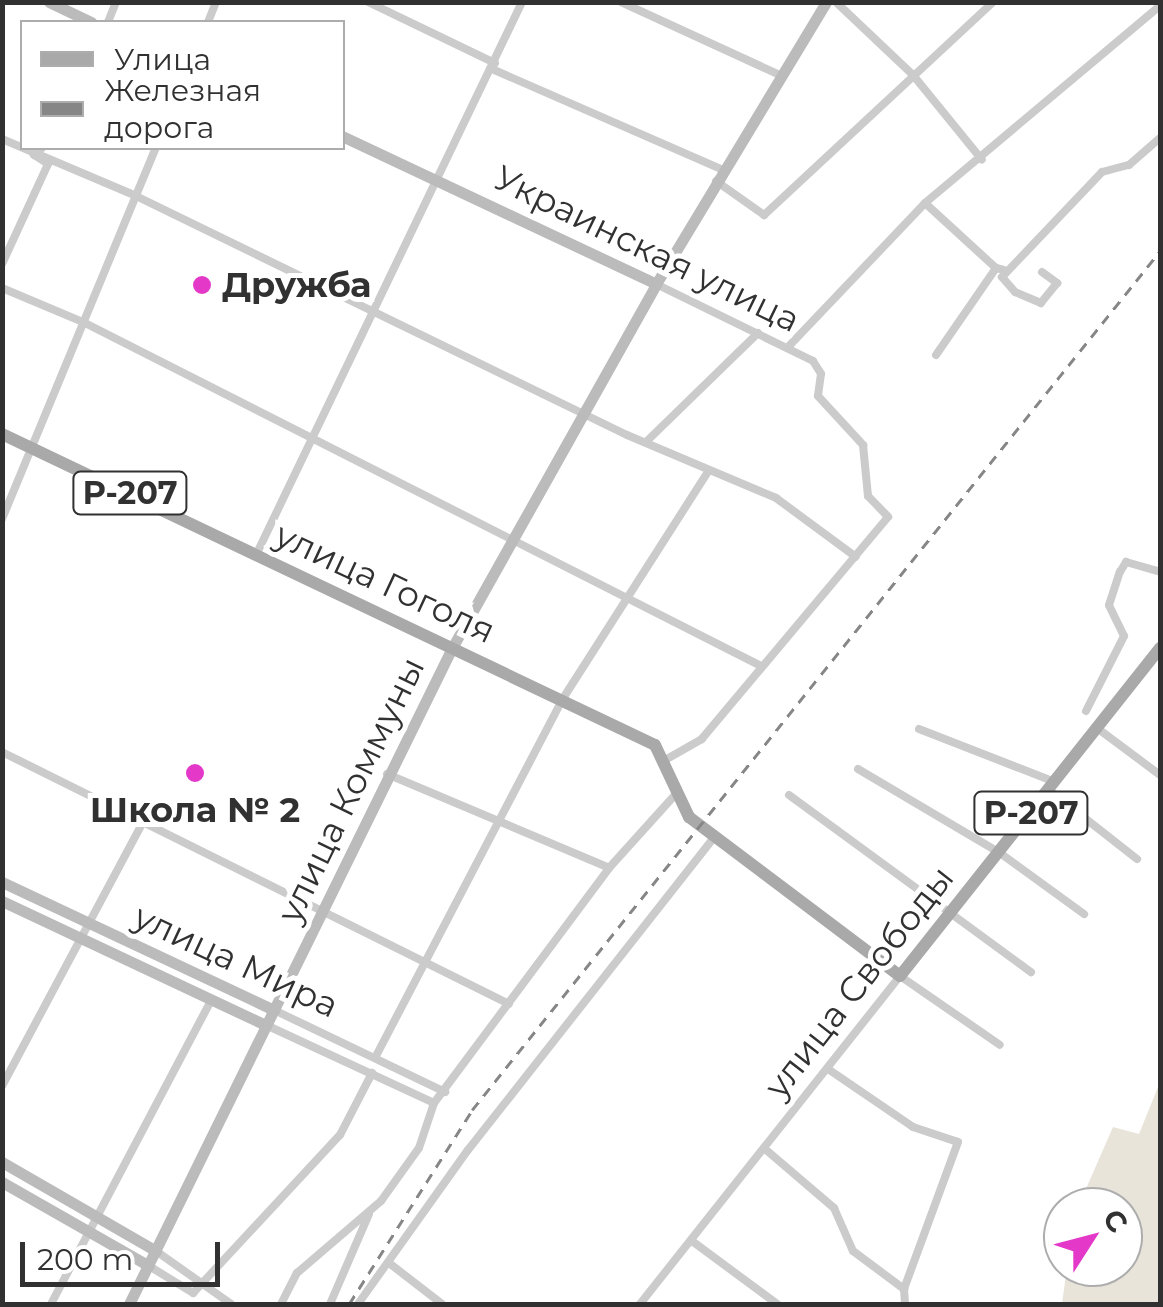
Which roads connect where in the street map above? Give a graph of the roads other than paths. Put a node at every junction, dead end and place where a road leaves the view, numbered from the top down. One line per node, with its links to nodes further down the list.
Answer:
1 (49, 2): 9 (street)
2 (368, 2): 10 (street)
3 (522, 2): 10 (street)
4 (621, 2): 12 (street)
5 (826, 2): 12 (street, улица Коммуны)
6 (836, 2): 11 (street)
7 (993, 2): 11 (street)
8 (1160, 6): 19 (street)
9 (87, 20)
10 (493, 66): 20 (street); 21 (street)
11 (913, 75): 19 (street); 20 (street)
12 (782, 76): 20 (street, улица Коммуны)
13 (345, 137): 21 (street, Украинская улица)
14 (1160, 138): 25 (street)
15 (24, 150): 18 (street)
16 (40, 150): 18 (street)
17 (155, 150): 22 (street)
18 (34, 155): 22 (street); 24 (street)
19 (982, 160): 23 (street)
20 (720, 176): 27 (street, улица Коммуны)
21 (439, 180): 27 (street, Украинская улица); 29 (street)
22 (136, 196): 29 (street); 30 (street)
23 (924, 203): 25 (street); 32 (street)
24 (2, 264)
25 (1000, 269): 26 (street); 33 (street)
26 (1042, 272)
27 (656, 284): 31 (street, Украинская улица); 34 (street, улица Коммуны)
28 (2, 288): 30 (street)
29 (374, 314): 34 (street); 36 (street)
30 (84, 322): 36 (street); 38 (street)
31 (758, 334): 32 (street, Украинская улица); 37 (street)
32 (788, 346): 43 (street, Украинская улица)
33 (936, 355)
34 (583, 410): 37 (street); 41 (street, улица Коммуны)
35 (2, 434): 38 (main road, улица Гоголя / Р-207)
36 (313, 438): 41 (street); 42 (street)
37 (647, 440): 39 (street)
38 (33, 448): 40 (street); 42 (main road, улица Гоголя / Р-207)
39 (708, 472): 43 (street); 45 (street)
40 (2, 518)
41 (514, 536): 45 (street); 46 (street, улица Коммуны)
42 (256, 555): 46 (main road, улица Гоголя / Р-207)
43 (856, 558): 48 (street)
44 (1160, 572): 50 (street)
45 (624, 596): 48 (street); 49 (street)
46 (452, 648): 49 (main road, улица Гоголя / Р-207); 56 (street, улица Коммуны)
47 (1157, 658): 51 (main road, улица Свободы / Р-207)
48 (761, 666): 54 (street)
49 (562, 700): 54 (main road, улица Гоголя / Р-207); 62 (street)
50 (1086, 711)
51 (1098, 728): 57 (street); 58 (main road, улица Свободы / Р-207)
52 (919, 729): 58 (street)
53 (2, 752): 61 (street)
54 (666, 759): 59 (main road)
55 (858, 768): 64 (street)
56 (387, 774): 62 (street); 69 (street, улица Коммуны)
57 (1160, 775)
58 (1052, 786): 64 (main road, улица Свободы / Р-207); 65 (street)
59 (674, 795): 63 (main road); 66 (street)
60 (788, 795): 71 (street)
61 (145, 818): 69 (street); 72 (street)
62 (497, 818): 66 (street); 74 (street)
63 (714, 837): 76 (main road); 96 (street)
64 (1000, 854): 70 (street); 71 (main road, улица Свободы / Р-207)
65 (1136, 858)
66 (609, 868): 78 (street)
67 (2, 882): 72 (street, улица Мира)
68 (2, 901): 73 (street, улица Мира)
69 (322, 908): 74 (street); 79 (street, улица Коммуны)
70 (1084, 914)
71 (950, 915): 75 (street); 76 (main road, улица Свободы / Р-207)
72 (89, 922): 73 (street); 79 (street, улица Мира)
73 (82, 937): 77 (street, улица Мира); 85 (street)
74 (428, 963): 78 (street); 82 (street)
75 (1031, 972)
76 (900, 976): 81 (street); 83 (street, улица Свободы)
77 (212, 998): 80 (street, улица Мира); 92 (street)
78 (509, 1004): 86 (street)
79 (274, 1010): 80 (street, улица Коммуны); 82 (street, улица Мира)
80 (266, 1026): 84 (street, улица Мира); 95 (street, улица Коммуны)
81 (1000, 1045)
82 (376, 1056): 86 (street, улица Мира)
83 (828, 1070): 88 (street, улица Свободы); 99 (street)
84 (372, 1073): 87 (street, улица Мира); 98 (street)
85 (2, 1086)
86 (445, 1092): 87 (street)
87 (434, 1103): 91 (street)
88 (765, 1149): 94 (street, улица Свободы); 99 (street)
89 (2, 1162): 92 (street)
90 (2, 1182): 93 (street)
91 (371, 1210): 103 (street); 104 (street)
92 (96, 1218): 93 (street); 95 (street)
93 (89, 1232): 97 (street); 100 (street)
94 (692, 1241): 107 (street, улица Свободы); 108 (street)
95 (156, 1252): 97 (street, улица Коммуны); 98 (street)
96 (389, 1263): 105 (street); 106 (street)
97 (149, 1266): 98 (street); 101 (street, улица Коммуны)
98 (202, 1284): 102 (street)
99 (904, 1290): 109 (street)
100 (52, 1304)
101 (129, 1304)
102 (231, 1304)
103 (280, 1304)
104 (330, 1304)
105 (358, 1304)
106 (442, 1304)
107 (640, 1304)
108 (778, 1304)
109 (905, 1304)

